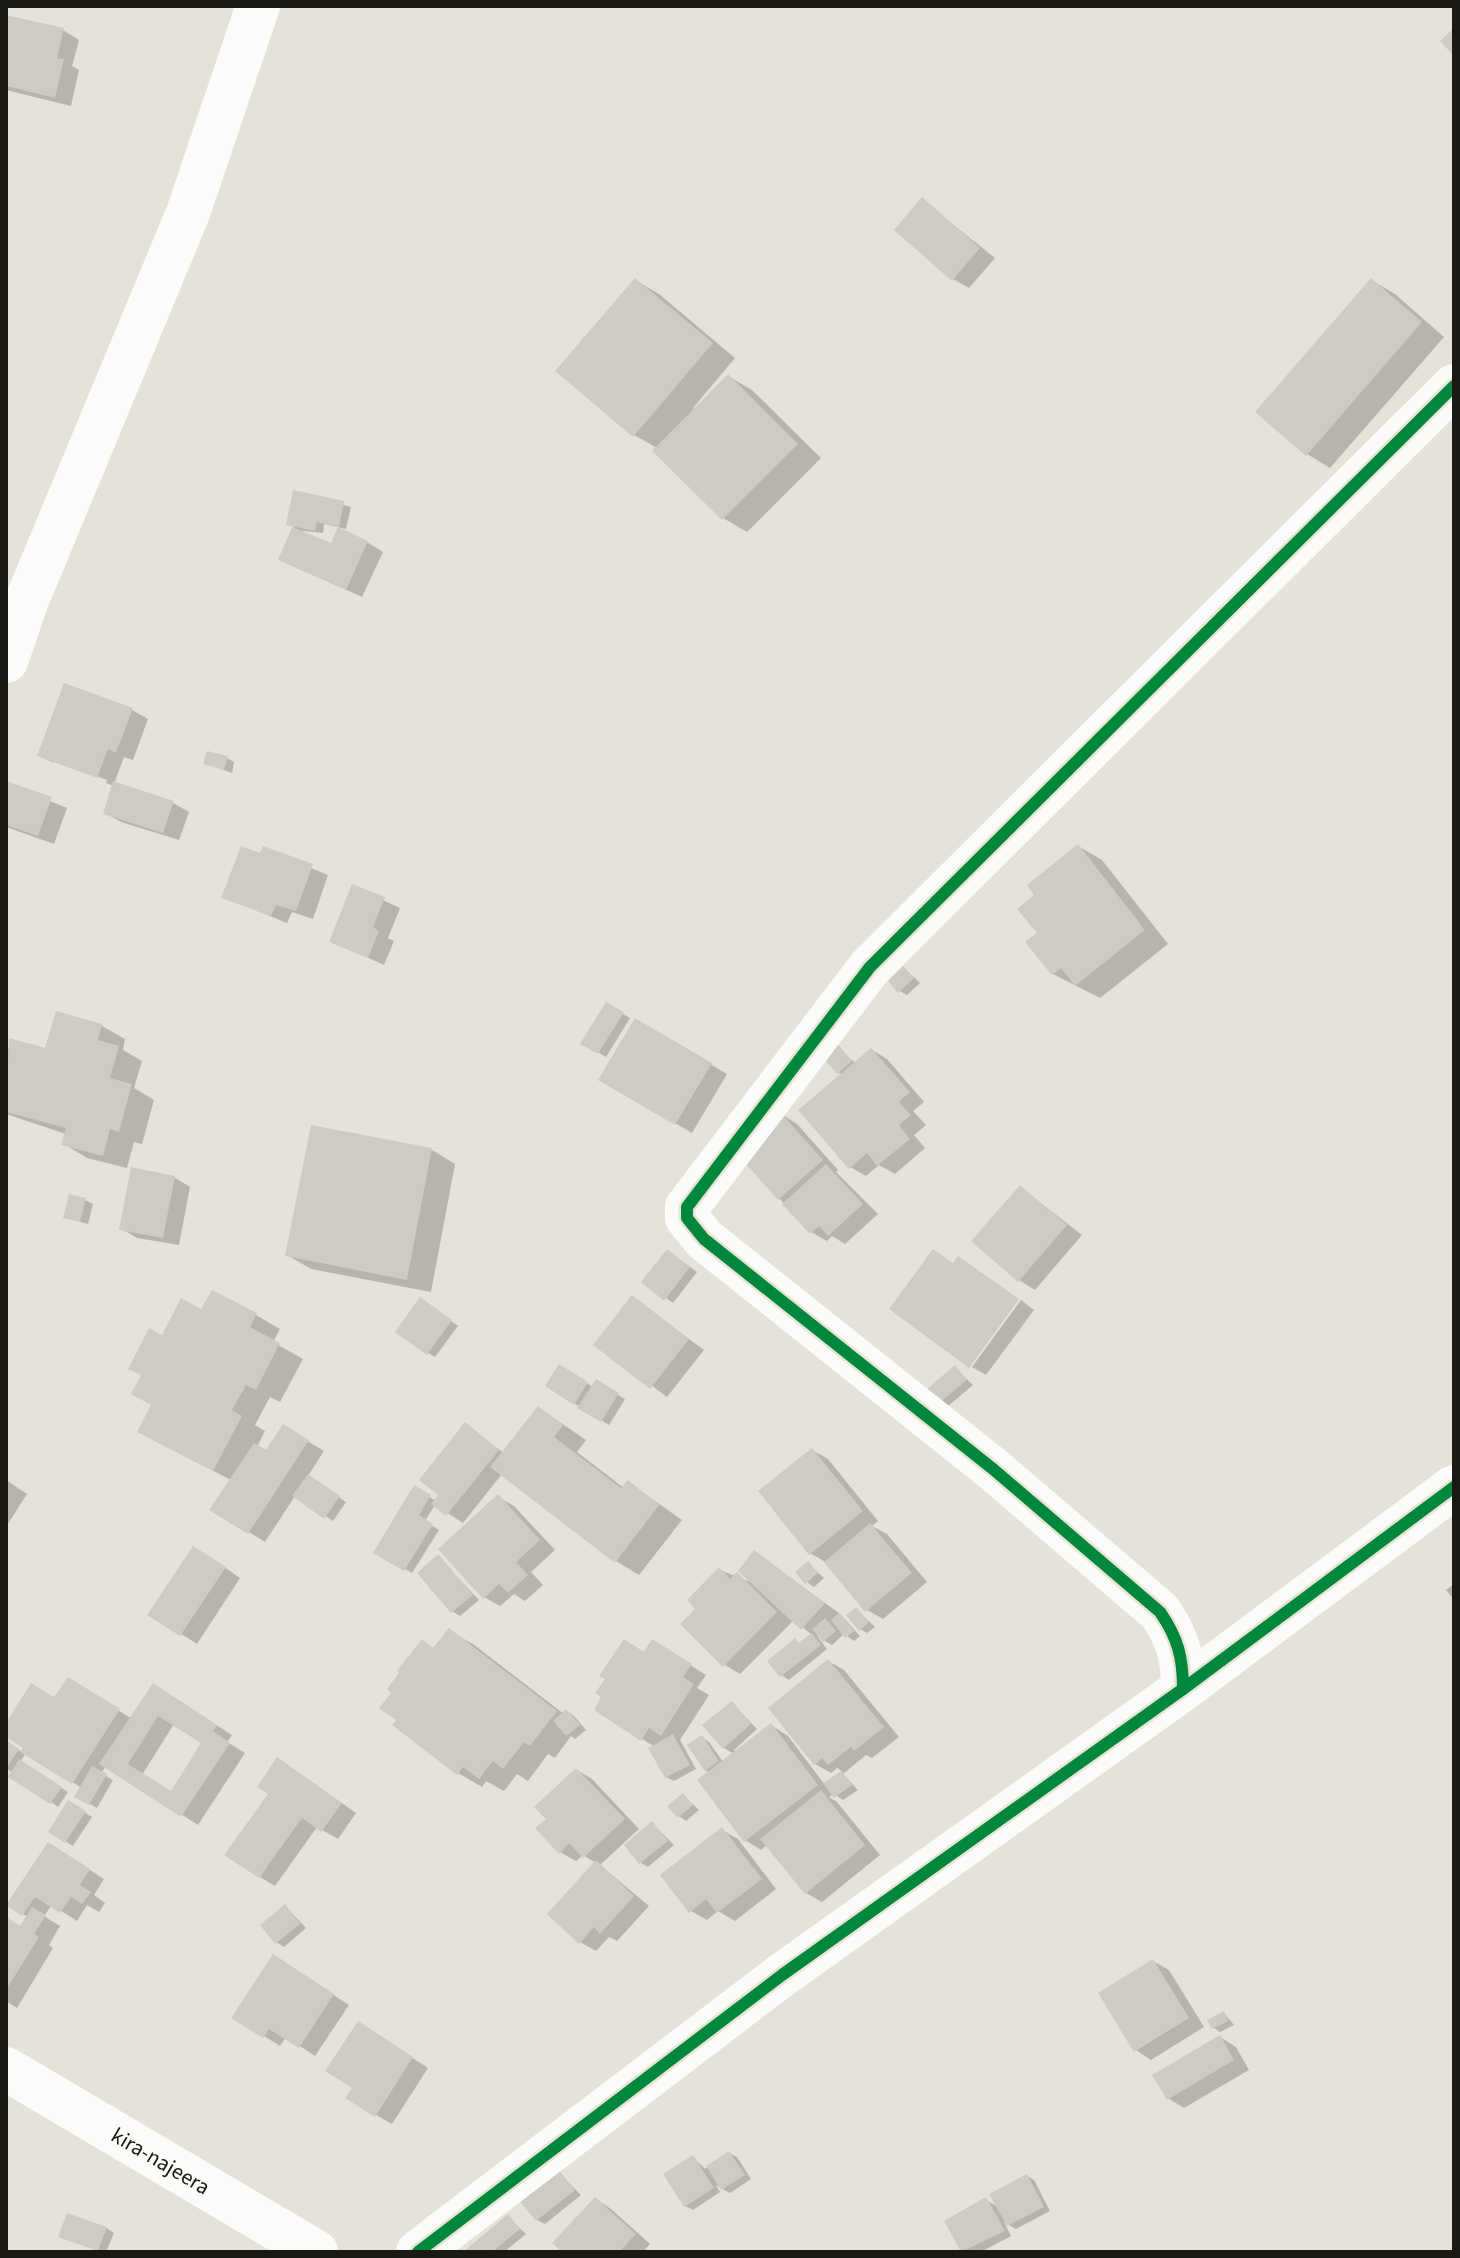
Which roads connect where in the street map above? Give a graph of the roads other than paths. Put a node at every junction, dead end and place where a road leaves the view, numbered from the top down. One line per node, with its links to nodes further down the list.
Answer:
1 (258, 6): 3 (street)
2 (1454, 386): 5 (street)
3 (6, 661)
4 (1454, 1487): 5 (street)
5 (1183, 1689): 8 (street)
6 (6, 2069): 7 (street, kira-najeera)
7 (316, 2252)
8 (418, 2252)

